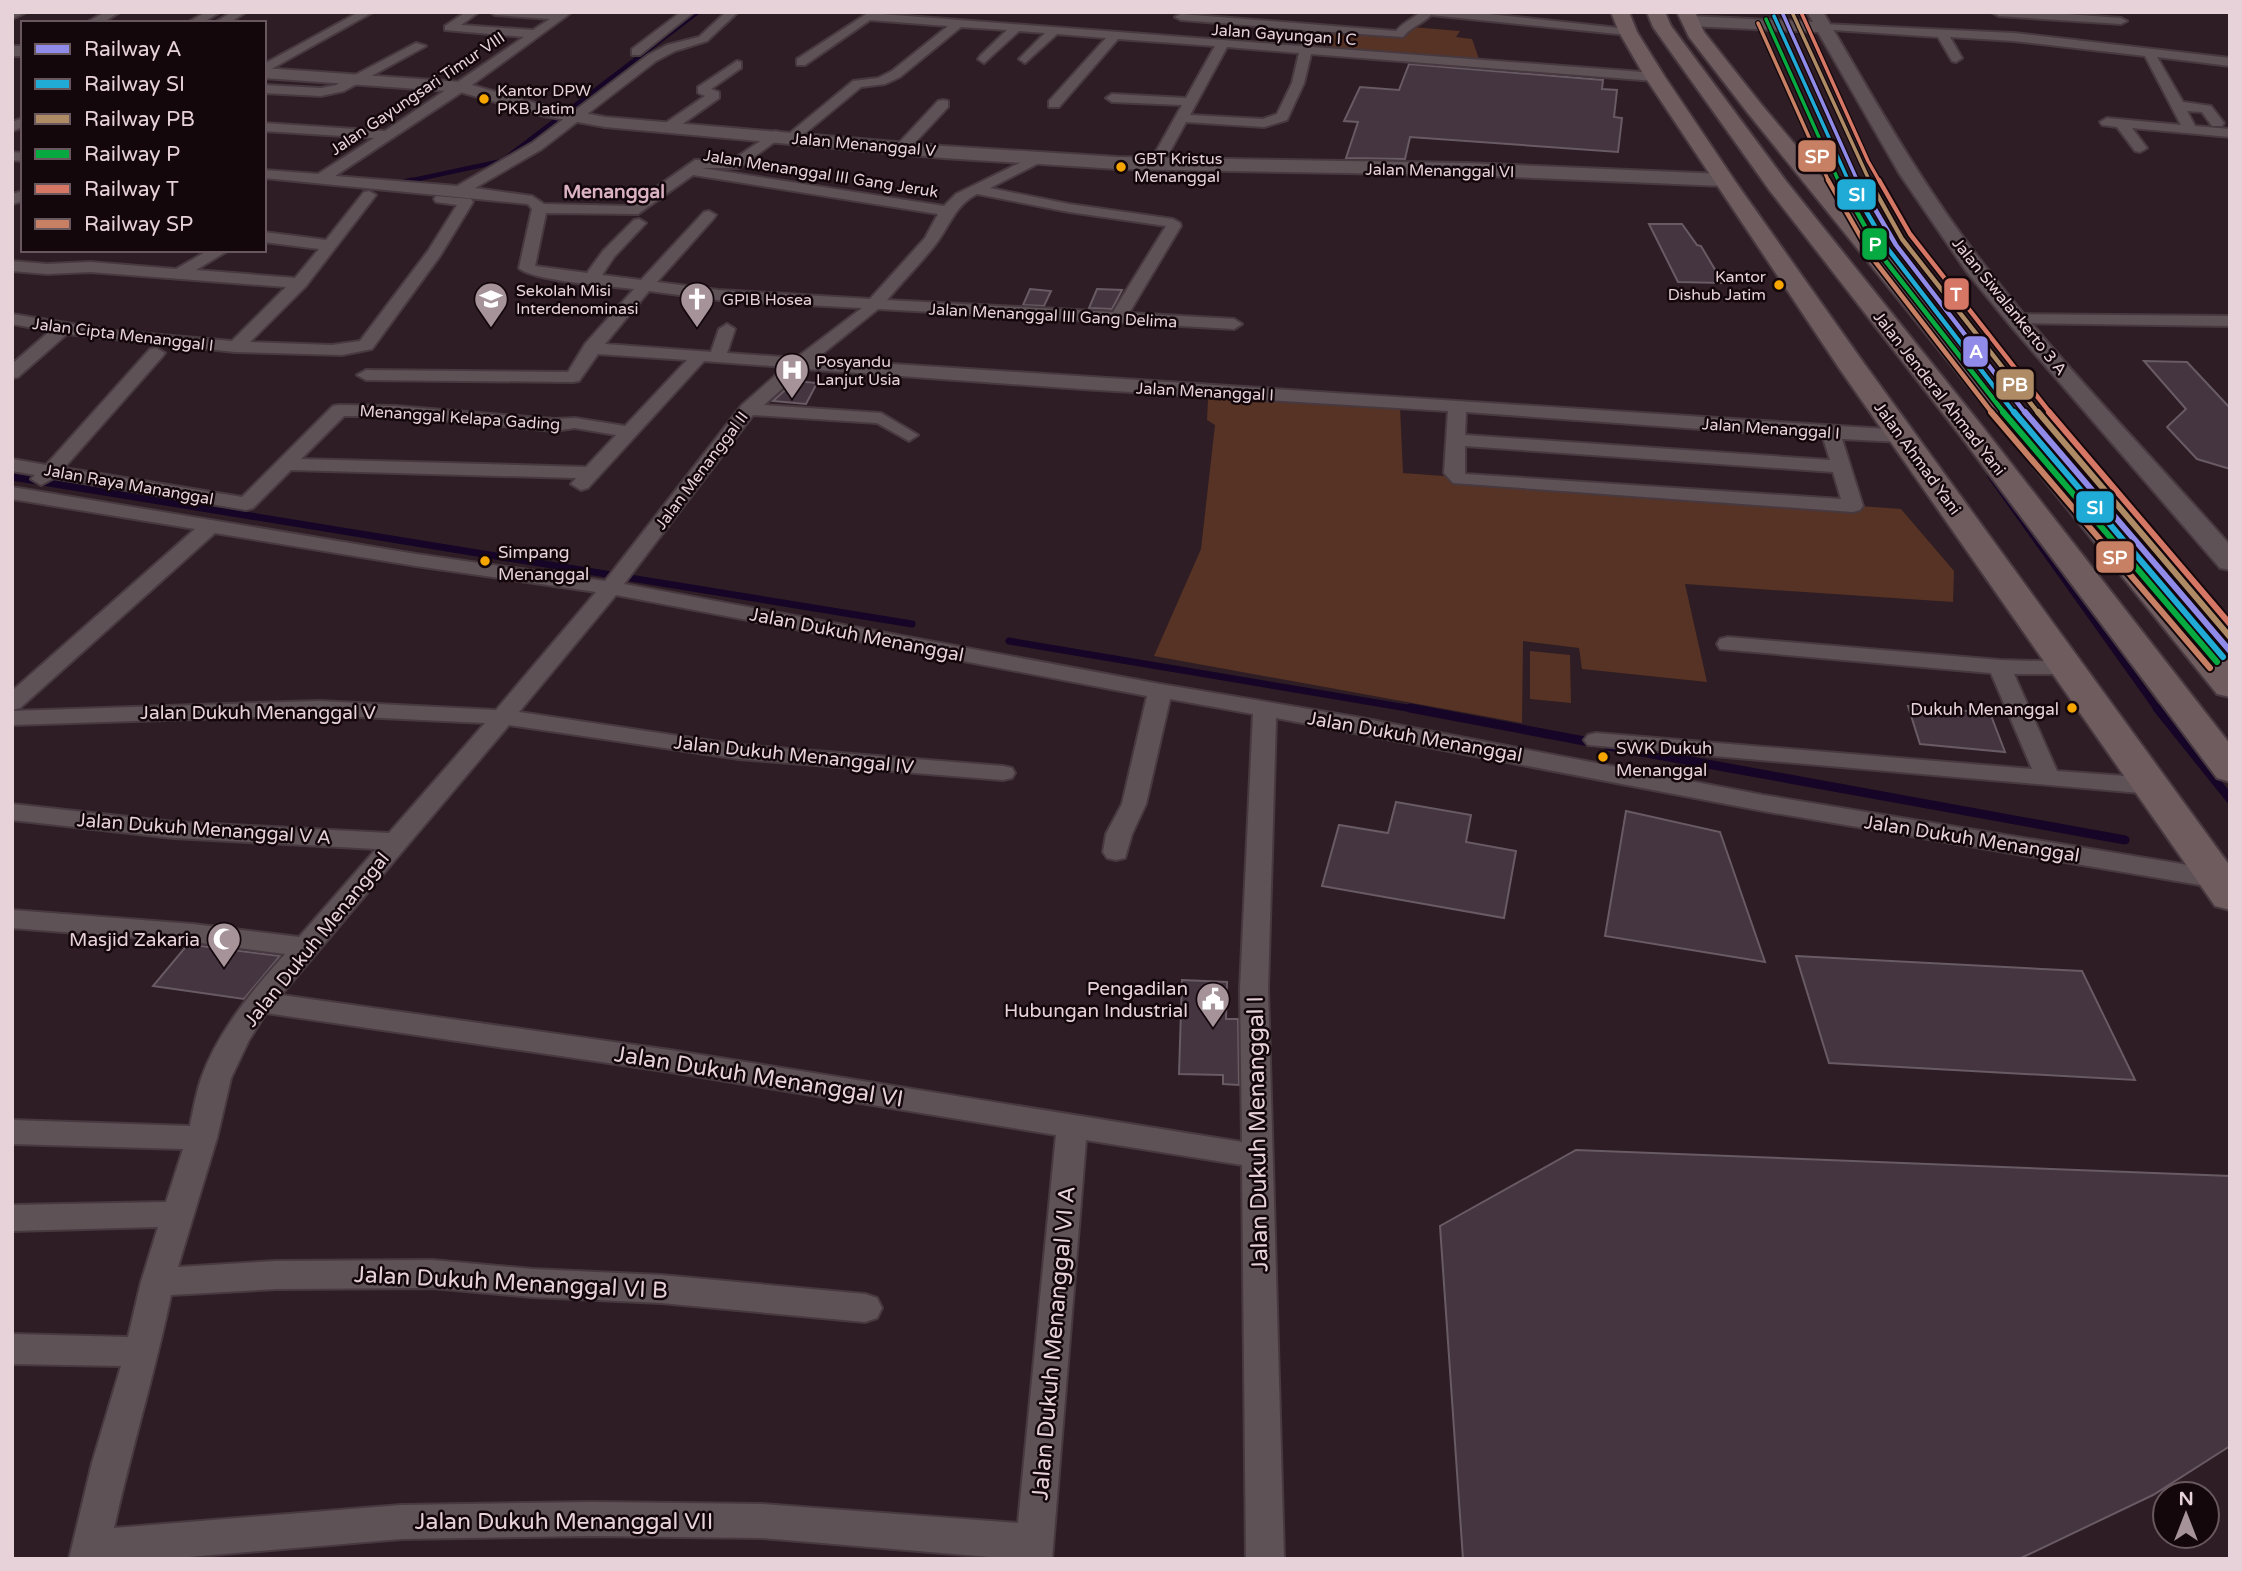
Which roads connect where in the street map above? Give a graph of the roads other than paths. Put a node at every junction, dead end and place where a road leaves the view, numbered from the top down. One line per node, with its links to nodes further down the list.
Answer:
1 (22, 12): 16 (street)
2 (116, 12): 21 (street)
3 (215, 12): 22 (street)
4 (241, 12): 23 (street)
5 (368, 12): 47 (street)
6 (474, 12): 33 (street)
7 (495, 12): 15 (street)
8 (688, 12): 43 (street)
9 (1007, 12): 27 (street)
10 (1426, 12): 28 (street)
11 (1434, 12): 31 (street)
12 (1620, 12): 31 (highway, Jalan Ahmad Yani)
13 (1656, 12): 113 (highway, Jalan Jenderal Ahmad Yani)
14 (1999, 13): 24 (street); 35 (street)
15 (564, 14): 33 (street, Jalan Gayungsari Timur VIII)
16 (12, 16)
17 (727, 17): 58 (street)
18 (1181, 17): 28 (street)
19 (1688, 17): 20 (street); 134 (highway, Jalan Jenderal Ahmad Yani)
20 (1819, 20): 32 (street); 94 (street, Jalan Siwalankerto 3 A)
21 (96, 21)
22 (197, 21)
23 (224, 21)
24 (2121, 21)
25 (1103, 22): 34 (street)
26 (958, 23): 27 (street, Jalan Gayungan I C); 44 (street, Jalan Gayungan I C); 66 (street)
27 (994, 27): 29 (street, Jalan Gayungan I C)
28 (1312, 27): 38 (street)
29 (1015, 29): 30 (street, Jalan Gayungan I C); 41 (street)
30 (1053, 32): 34 (street, Jalan Gayungan I C); 42 (street)
31 (1628, 32): 49 (highway, Jalan Ahmad Yani)
32 (1941, 32): 35 (street); 40 (street)
33 (536, 34): 51 (street, Jalan Gayungsari Timur VIII)
34 (1116, 37): 36 (street, Jalan Gayungan I C); 56 (street)
35 (2014, 37): 39 (street)
36 (1223, 45): 38 (street, Jalan Gayungan I C); 54 (street)
37 (419, 46): 50 (street)
38 (1307, 52): 49 (street, Jalan Gayungan I C); 59 (street)
39 (2149, 52): 45 (street); 57 (street)
40 (1956, 58)
41 (984, 59)
42 (1025, 59)
43 (622, 62)
44 (801, 62)
45 (2230, 62)
46 (737, 65): 62 (street)
47 (266, 70)
48 (266, 71): 50 (street, Jalan Menanggal V)
49 (1655, 77): 74 (highway, Jalan Ahmad Yani)
50 (361, 79): 51 (street, Jalan Menanggal V); 52 (street)
51 (461, 87): 58 (street, Jalan Menanggal V); 65 (street, Jalan Gayungsari Timur VIII)
52 (266, 89)
53 (1112, 98): 54 (street)
54 (1190, 102): 59 (street)
55 (943, 104): 67 (street)
56 (1054, 104)
57 (2180, 106): 60 (street); 63 (street)
58 (565, 113): 62 (street, Jalan Menanggal V); 78 (street)
59 (1182, 118): 70 (street)
60 (2217, 123)
61 (266, 127): 65 (street)
62 (669, 127): 66 (street, Jalan Menanggal V)
63 (2190, 130): 64 (street); 68 (street)
64 (2230, 133)
65 (387, 135): 73 (street, Jalan Gayungsari Timur VIII)
66 (783, 136): 67 (street, Jalan Menanggal V); 71 (street)
67 (902, 148): 69 (street, Jalan Menanggal V)
68 (2140, 148)
69 (1038, 158): 70 (street, Jalan Menanggal V); 76 (street)
70 (1156, 164): 74 (street, Jalan Menanggal VI)
71 (690, 170): 79 (street); 80 (street, Jalan Menanggal III Gang Jeruk)
72 (266, 174): 73 (street)
73 (321, 178): 78 (street)
74 (1723, 180): 91 (highway, Jalan Ahmad Yani)
75 (266, 186): 77 (street)
76 (977, 190): 80 (street); 93 (street)
77 (369, 195): 78 (street); 84 (street)
78 (462, 196): 79 (street); 102 (street, Jalan Cipta Menanggal I)
79 (540, 208): 88 (street, Jalan Menanggal III Gang Delima)
80 (947, 211): 92 (street, Jalan Menanggal II)
81 (709, 215): 90 (street)
82 (639, 223): 88 (street)
83 (266, 237): 84 (street)
84 (328, 245): 89 (street)
85 (217, 252): 87 (street)
86 (12, 266): 87 (street)
87 (174, 275): 89 (street)
88 (592, 278): 90 (street, Jalan Menanggal III Gang Delima)
89 (300, 283): 102 (street)
90 (644, 285): 92 (street, Jalan Menanggal III Gang Delima); 103 (street)
91 (1800, 292): 113 (highway); 116 (highway, Jalan Ahmad Yani)
92 (873, 305): 93 (street, Jalan Menanggal III Gang Delima); 106 (street, Jalan Menanggal II)
93 (1117, 318): 98 (street, Jalan Menanggal III Gang Delima)
94 (2017, 318): 96 (street); 129 (street, Jalan Siwalankerto 3 A)
95 (12, 319): 99 (street, Jalan Cipta Menanggal I)
96 (2207, 320): 97 (street); 101 (street)
97 (2230, 321)
98 (1234, 324)
99 (62, 329): 102 (street, Jalan Cipta Menanggal I); 107 (street)
100 (727, 330): 105 (street)
101 (2230, 340)
102 (235, 346)
103 (591, 348): 105 (street, Jalan Menanggal I); 108 (street)
104 (156, 353): 122 (street)
105 (708, 358): 106 (street, Jalan Menanggal I); 112 (street)
106 (801, 362): 109 (street, Jalan Menanggal I); 110 (street, Jalan Menanggal II)
107 (12, 373)
108 (366, 376)
109 (1457, 406): 111 (street, Jalan Menanggal I); 117 (street)
110 (748, 409): 115 (street); 130 (street, Jalan Menanggal II)
111 (1639, 419): 114 (street, Jalan Menanggal I); 118 (street)
112 (629, 432): 119 (street); 119 (street, Menanggal Kelapa Gading)
113 (1972, 432): 141 (highway, Jalan Jenderal Ahmad Yani)
114 (1831, 433): 116 (street, Jalan Menanggal I); 121 (street)
115 (909, 435)
116 (1902, 436): 133 (highway, Jalan Ahmad Yani)
117 (1456, 440): 118 (street); 124 (street)
118 (1646, 453): 121 (street); 124 (street)
119 (289, 464): 126 (street, Menanggal Kelapa Gading)
120 (12, 465): 122 (street, Jalan Raya Mananggal)
121 (1843, 467): 124 (street)
122 (50, 472): 123 (street); 125 (street, Jalan Raya Mananggal)
123 (19, 493): 127 (street, Jalan Dukuh Menanggal)
124 (1653, 493)
125 (186, 497): 126 (street, Jalan Raya Mananggal); 127 (street)
126 (246, 504)
127 (160, 517): 128 (street, Jalan Dukuh Menanggal)
128 (211, 527): 130 (street, Jalan Dukuh Menanggal); 136 (street)
129 (2230, 562)
130 (622, 575): 135 (street, Jalan Dukuh Menanggal); 138 (street, Jalan Dukuh Menanggal)
131 (1728, 644): 132 (street)
132 (2000, 667): 133 (street); 143 (street)
133 (2067, 667): 144 (highway, Jalan Ahmad Yani)
134 (2229, 683)
135 (1160, 691): 137 (street, Jalan Dukuh Menanggal); 147 (street)
136 (12, 704)
137 (1265, 709): 148 (street, Jalan Dukuh Menanggal); 155 (street, Jalan Dukuh Menanggal I)
138 (503, 717): 139 (street, Jalan Dukuh Menanggal V); 142 (street, Jalan Dukuh Menanggal IV); 146 (street, Jalan Dukuh Menanggal)
139 (12, 718)
140 (1596, 740): 143 (street)
141 (2230, 770)
142 (1003, 773)
143 (2049, 779): 144 (street)
144 (2151, 786): 148 (highway, Jalan Ahmad Yani)
145 (12, 812): 146 (street, Jalan Dukuh Menanggal V A)
146 (396, 842): 150 (street, Jalan Dukuh Menanggal)
147 (1116, 852)
148 (2226, 886)
149 (12, 919): 150 (street)
150 (300, 946): 151 (street, Jalan Dukuh Menanggal)
151 (259, 1002): 152 (street, Jalan Dukuh Menanggal VI); 154 (street, Jalan Dukuh Menanggal)
152 (1072, 1127): 155 (street, Jalan Dukuh Menanggal VI); 162 (street, Jalan Dukuh Menanggal VI A)
153 (12, 1132): 154 (street)
154 (202, 1138): 156 (street, Jalan Dukuh Menanggal)
155 (1257, 1156): 164 (street, Jalan Dukuh Menanggal I)
156 (177, 1214): 157 (street); 158 (street, Jalan Dukuh Menanggal)
157 (12, 1217)
158 (157, 1282): 159 (street, Jalan Dukuh Menanggal VI B); 161 (street, Jalan Dukuh Menanggal)
159 (865, 1308)
160 (12, 1349): 161 (street)
161 (142, 1352): 163 (street, Jalan Dukuh Menanggal)
162 (1034, 1550): 163 (street, Jalan Dukuh Menanggal VII)
163 (91, 1553)
164 (1265, 1559)

